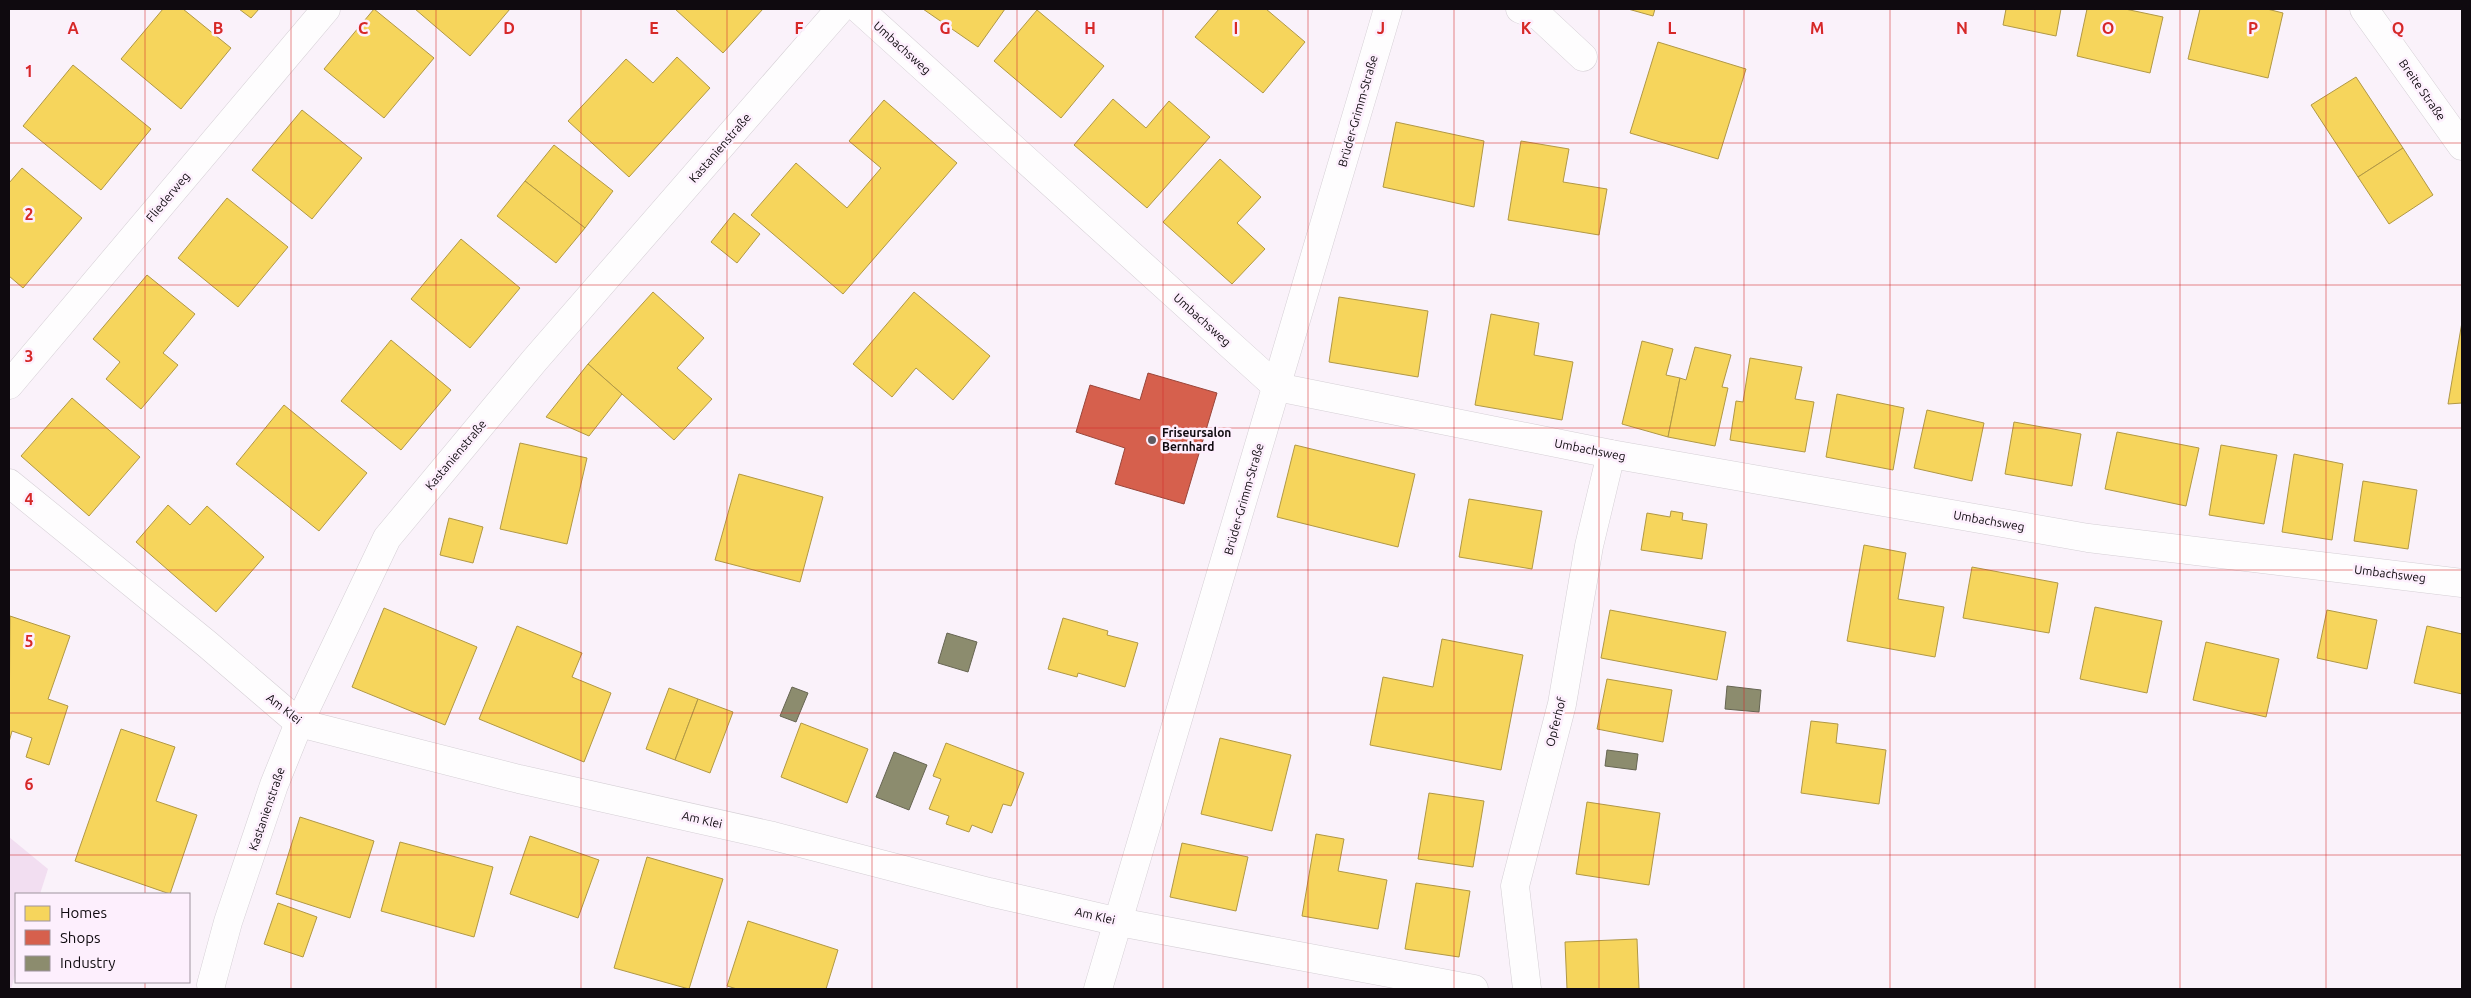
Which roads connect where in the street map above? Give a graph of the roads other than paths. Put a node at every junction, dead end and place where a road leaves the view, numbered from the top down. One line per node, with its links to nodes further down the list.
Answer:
1 (326, 9): 9 (street, Fliederweg)
2 (840, 9): 14 (street, Kastanienstraße)
3 (859, 9): 10 (street, Umbachsweg)
4 (1388, 9): 10 (street, Brüder-Grimm-Straße)
5 (1520, 9): 7 (street)
6 (2364, 9): 8 (street, Breite Straße)
7 (1583, 57)
8 (2462, 146)
9 (9, 385)
10 (1277, 387): 11 (street, Umbachsweg); 15 (street, Brüder-Grimm-Straße)
11 (1611, 454): 13 (street, Umbachsweg); 19 (street, Opferhof)
12 (9, 483): 14 (street, Am Klei)
13 (2462, 582)
14 (299, 723): 15 (street, Am Klei); 16 (street, Kastanienstraße)
15 (1119, 922): 17 (street, Brüder-Grimm-Straße); 18 (street, Am Klei)
16 (211, 985)
17 (1098, 989)
18 (1474, 989)
19 (1527, 989)

